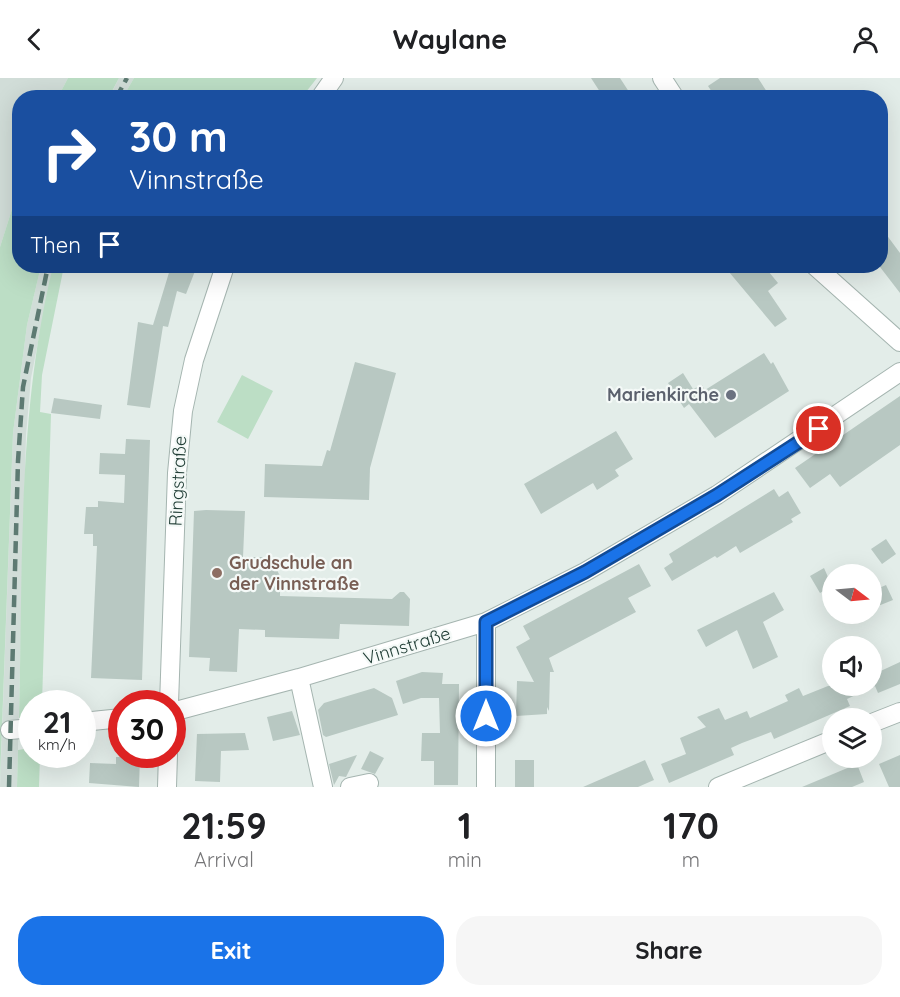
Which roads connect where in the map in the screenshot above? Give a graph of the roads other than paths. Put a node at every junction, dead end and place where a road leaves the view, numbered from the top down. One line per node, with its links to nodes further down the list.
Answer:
1 (223, 273): 7 (street, Ringstraße)
2 (823, 273): 3 (street)
3 (900, 342)
4 (900, 372): 5 (street, Vinnstraße)
5 (486, 622): 6 (street, Vinnstraße); 19 (street)
6 (298, 678): 8 (street, Vinnstraße); 17 (street)
7 (169, 690)
8 (186, 708)
9 (900, 712): 10 (street)
10 (882, 719)
11 (18, 729): 12 (street)
12 (10, 730)
13 (822, 744): 20 (street)
14 (168, 768): 16 (street)
15 (369, 783): 18 (street)
16 (167, 787)
17 (323, 787)
18 (350, 787)
19 (486, 787)
20 (718, 787)

